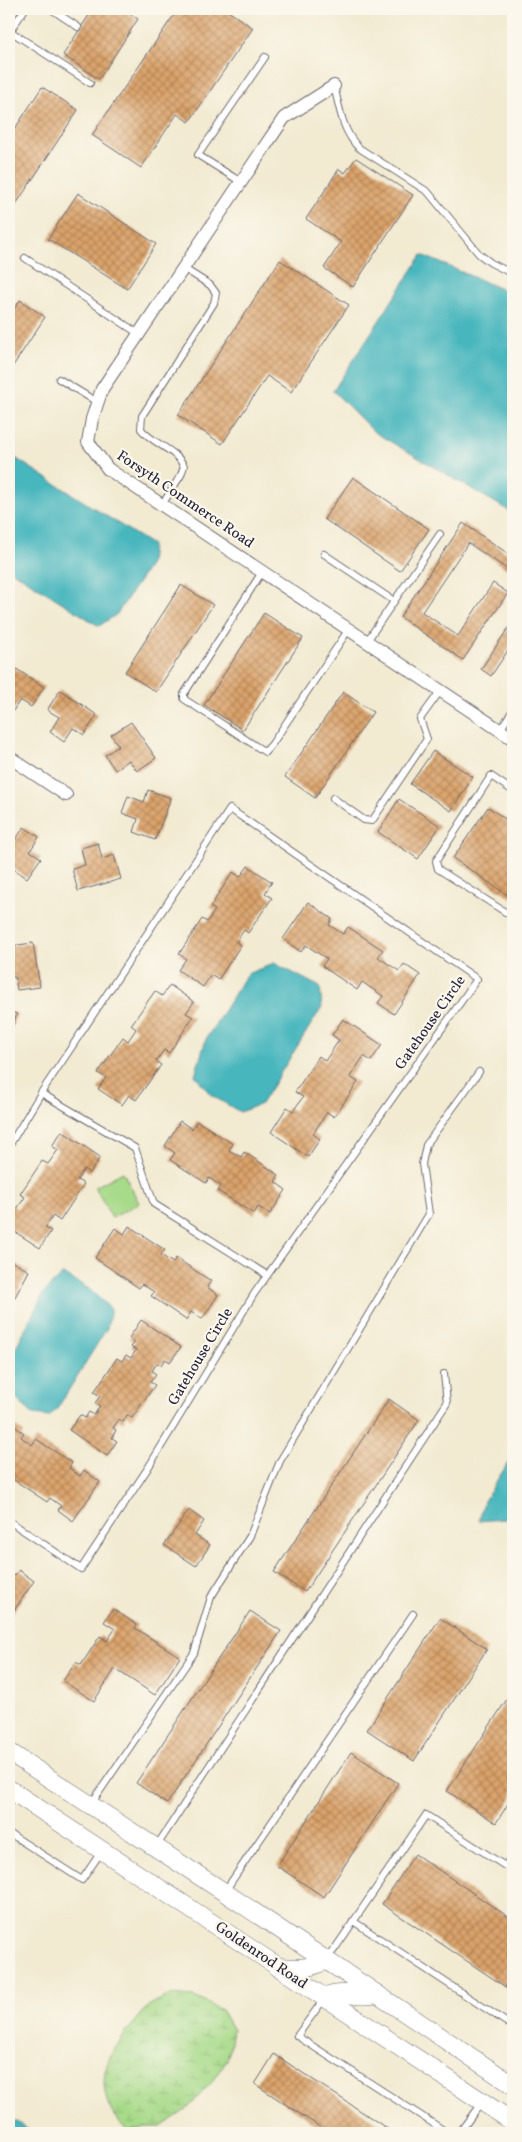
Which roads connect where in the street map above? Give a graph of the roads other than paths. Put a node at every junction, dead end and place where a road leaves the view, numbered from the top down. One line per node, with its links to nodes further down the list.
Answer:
1 (25, 9): 5 (lane)
2 (50, 9): 3 (lane)
3 (78, 27)
4 (265, 57): 7 (lane)
5 (90, 83)
6 (334, 86): 7 (street, Forsyth Commerce Road); 10 (lane)
7 (241, 182): 9 (street, Forsyth Commerce Road)
8 (25, 258): 11 (lane)
9 (183, 268): 11 (street, Forsyth Commerce Road); 14 (lane)
10 (513, 274)
11 (139, 334): 13 (street, Forsyth Commerce Road)
12 (59, 379): 13 (lane)
13 (97, 402): 14 (street, Forsyth Commerce Road)
14 (162, 505): 17 (street, Forsyth Commerce Road)
15 (440, 534): 18 (lane)
16 (324, 554): 18 (lane)
17 (262, 572): 19 (street, Forsyth Commerce Road); 19 (lane)
18 (394, 601): 20 (lane)
19 (349, 629): 20 (street, Forsyth Commerce Road)
20 (367, 641): 21 (street, Forsyth Commerce Road)
21 (441, 690): 23 (street, Forsyth Commerce Road); 28 (lane)
22 (513, 710): 23 (lane)
23 (500, 730): 24 (street, Forsyth Commerce Road)
24 (513, 739)
25 (9, 757): 27 (street)
26 (513, 791): 29 (lane)
27 (66, 795)
28 (333, 798)
29 (513, 917)
30 (479, 1072): 39 (lane)
31 (41, 1093): 32 (lane, Gatehouse Circle); 33 (lane); 33 (lane, Gatehouse Circle)
32 (9, 1146)
33 (267, 1275): 35 (lane, Gatehouse Circle)
34 (444, 1374): 41 (lane)
35 (9, 1521)
36 (413, 1614): 44 (lane)
37 (9, 1752): 39 (main road)
38 (9, 1788): 42 (main road, Goldenrod Road)
39 (90, 1806): 41 (main road)
40 (9, 1833): 42 (lane)
41 (155, 1848): 44 (main road)
42 (102, 1851): 47 (main road, Goldenrod Road)
43 (513, 1855): 45 (lane)
44 (224, 1892): 46 (main road)
45 (353, 1921): 46 (lane); 50 (lane)
46 (325, 1960): 47 (main road); 48 (main road)
47 (277, 1966): 49 (main road, Goldenrod Road)
48 (377, 1994): 49 (main road); 51 (main road)
49 (324, 1998): 52 (main road, Goldenrod Road); 54 (lane)
50 (509, 2024)
51 (513, 2085)
52 (482, 2101): 53 (main road, Goldenrod Road); 55 (lane)
53 (513, 2122)
54 (448, 2133)
55 (459, 2133)

